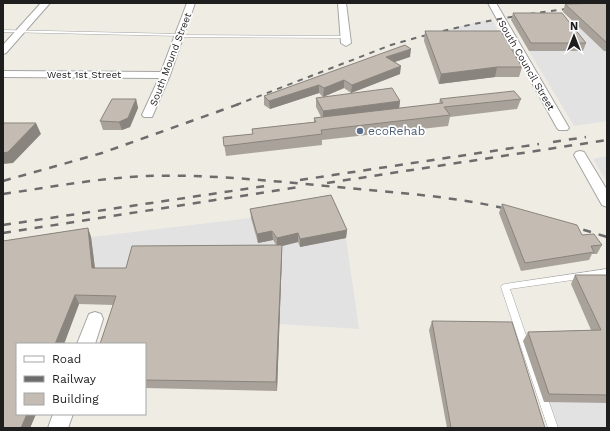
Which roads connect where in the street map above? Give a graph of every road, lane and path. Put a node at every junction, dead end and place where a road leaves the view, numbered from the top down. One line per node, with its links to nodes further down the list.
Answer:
1 (46, 3): 6 (street)
2 (191, 3): 7 (street, South Mound Street)
3 (342, 3): 8 (street)
4 (492, 3): 13 (street, South Council Street)
5 (3, 31): 6 (lane)
6 (20, 31): 7 (lane); 9 (street)
7 (180, 35): 8 (lane); 11 (street, South Mound Street)
8 (346, 40)
9 (3, 51)
10 (3, 74): 11 (street, West 1st Street)
11 (165, 75): 12 (street, South Mound Street)
12 (148, 116)
13 (563, 128)
14 (580, 155): 15 (street)
15 (607, 202)
16 (607, 272): 21 (lane)
17 (94, 319): 18 (street)
18 (86, 343)
19 (63, 415): 20 (street)
20 (58, 428)
21 (553, 428)

